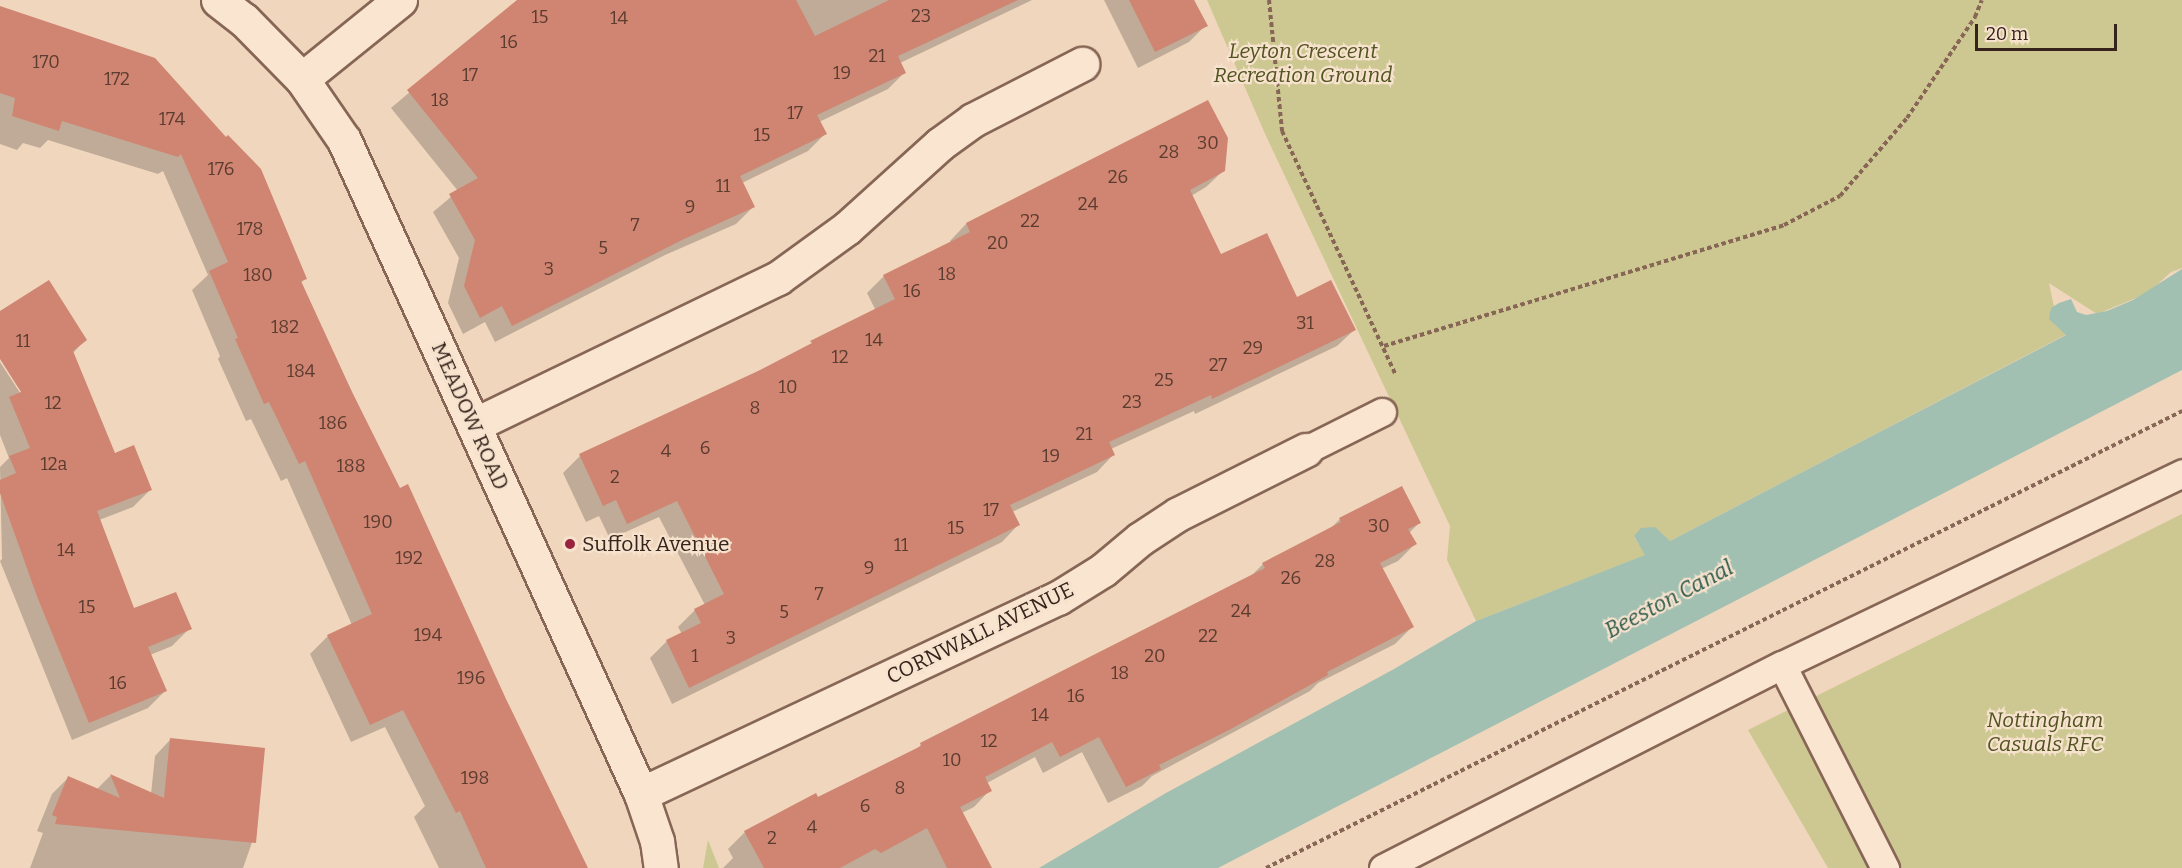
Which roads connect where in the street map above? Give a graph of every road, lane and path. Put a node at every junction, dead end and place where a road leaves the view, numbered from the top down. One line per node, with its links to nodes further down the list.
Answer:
1 (218, 0): 6 (street, MEADOW ROAD)
2 (400, 0): 6 (street)
3 (1269, 0): 7 (path)
4 (1982, 0): 7 (path)
5 (1083, 64): 10 (street)
6 (302, 79): 10 (street, MEADOW ROAD)
7 (1384, 346): 9 (path)
8 (2182, 411): 16 (path)
9 (1382, 412): 11 (lane)
10 (474, 425): 14 (street, MEADOW ROAD)
11 (1306, 450): 14 (street, CORNWALL AVENUE)
12 (2182, 473): 13 (lane)
13 (1782, 665): 17 (lane); 18 (lane)
14 (641, 794): 15 (street, MEADOW ROAD)
15 (661, 868)
16 (1266, 868)
17 (1383, 868)
18 (1885, 868)

